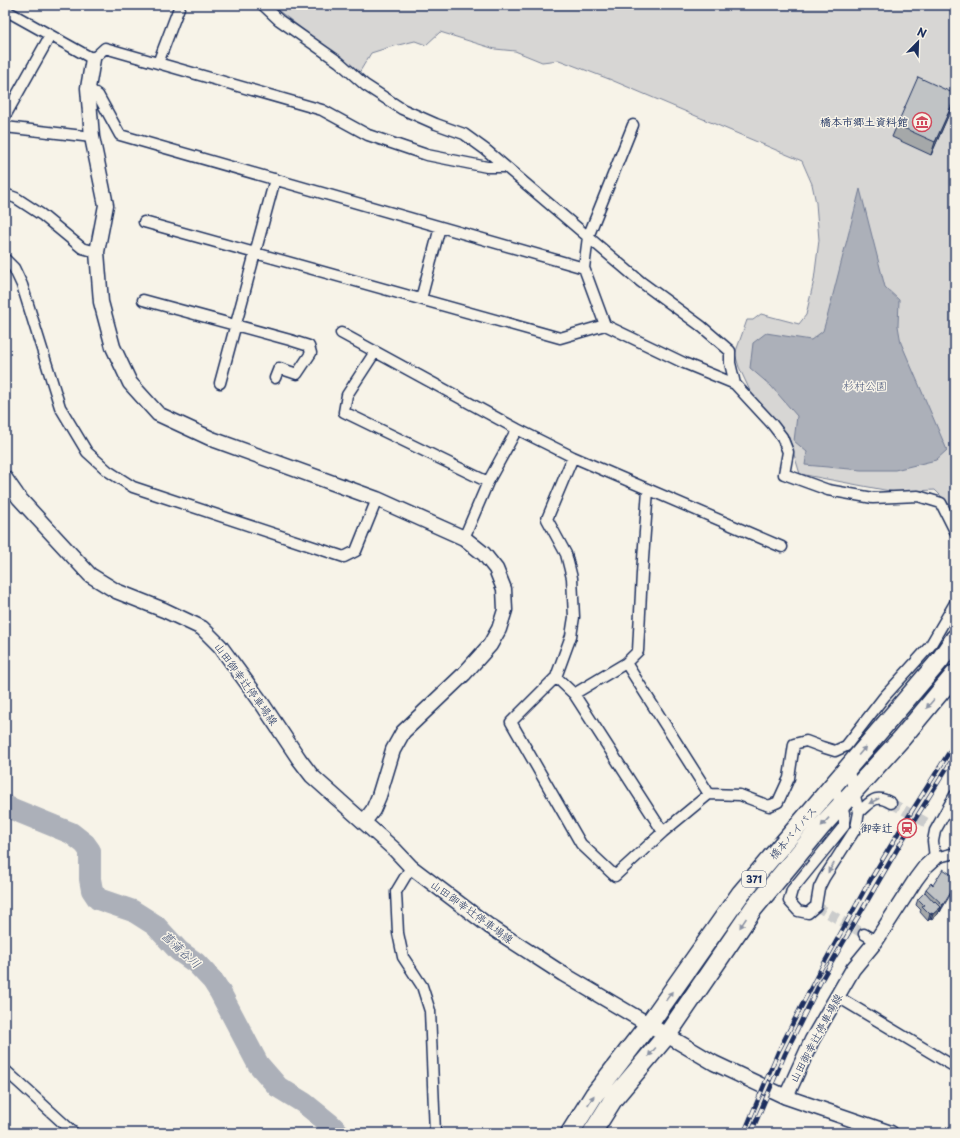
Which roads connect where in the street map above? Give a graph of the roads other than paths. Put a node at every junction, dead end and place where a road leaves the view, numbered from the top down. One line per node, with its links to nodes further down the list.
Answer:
1 (180, 5): 6 (street)
2 (263, 5): 12 (street)
3 (5, 10): 4 (street)
4 (50, 36): 5 (street); 8 (street)
5 (93, 59): 6 (street); 7 (main road)
6 (158, 63): 12 (street)
7 (88, 88): 11 (main road); 13 (street)
8 (5, 116)
9 (633, 125): 17 (street)
10 (5, 127): 11 (street)
11 (92, 137): 18 (main road)
12 (505, 167): 17 (street)
13 (275, 179): 16 (street); 19 (street)
14 (5, 194): 18 (street)
15 (144, 222): 19 (street)
16 (440, 227): 21 (street); 22 (street)
17 (588, 237): 21 (street); 30 (street)
18 (97, 252): 36 (main road)
19 (255, 253): 22 (street); 24 (street)
20 (5, 259): 36 (street)
21 (584, 268): 25 (street)
22 (421, 299): 25 (street)
23 (143, 300): 24 (street)
24 (236, 325): 28 (street); 29 (street)
25 (605, 325): 30 (street)
26 (341, 333): 27 (street)
27 (375, 352): 31 (street); 34 (street)
28 (275, 378)
29 (220, 383)
30 (735, 384): 37 (street)
31 (516, 429): 32 (street); 34 (street)
32 (573, 457): 35 (street); 44 (street)
33 (5, 478): 54 (main road, 山田御幸辻停車場線)
34 (488, 482): 38 (street)
35 (648, 490): 39 (street); 42 (street)
36 (377, 499): 38 (main road)
37 (955, 531)
38 (464, 538): 54 (main road)
39 (782, 547)
40 (955, 603): 49 (street)
41 (955, 638): 46 (highway, 橋本バイパス / 371, one-way to 41)
42 (626, 664): 45 (street); 49 (street)
43 (955, 674): 48 (highway, 橋本バイパス / 371, one-way to 48)
44 (556, 677): 45 (street); 55 (street)
45 (574, 694): 55 (street)
46 (848, 768): 47 (highway, 橋本バイパス / 371); 48 (street)
47 (834, 786): 52 (street); 60 (highway, 橋本バイパス / 371, one-way to 47)
48 (854, 792): 52 (highway, 橋本バイパス / 371); 53 (street)
49 (709, 794): 55 (street)
50 (955, 795): 57 (street)
51 (891, 803): 53 (street, one-way to 53)
52 (841, 805): 53 (street, one-way to 52); 61 (highway, 橋本バイパス / 371, one-way to 61)
53 (859, 812)
54 (364, 822): 58 (main road, 山田御幸辻停車場線)
55 (663, 832)
56 (955, 853): 57 (street)
57 (935, 858): 59 (main road, 山田御幸辻停車場線)
58 (411, 867): 60 (main road, 山田御幸辻停車場線); 66 (street)
59 (838, 997): 62 (street); 64 (main road, 山田御幸辻停車場線)
60 (649, 1024): 61 (main road, 山田御幸辻停車場線); 67 (highway, 橋本バイパス / 371, one-way to 60)
61 (667, 1035): 64 (main road, 山田御幸辻停車場線); 68 (highway, 橋本バイパス / 371, one-way to 68)
62 (955, 1067)
63 (5, 1070): 65 (street)
64 (786, 1097): 69 (main road)
65 (74, 1133)
66 (435, 1133)
67 (570, 1133)
68 (592, 1133)
69 (891, 1133)

